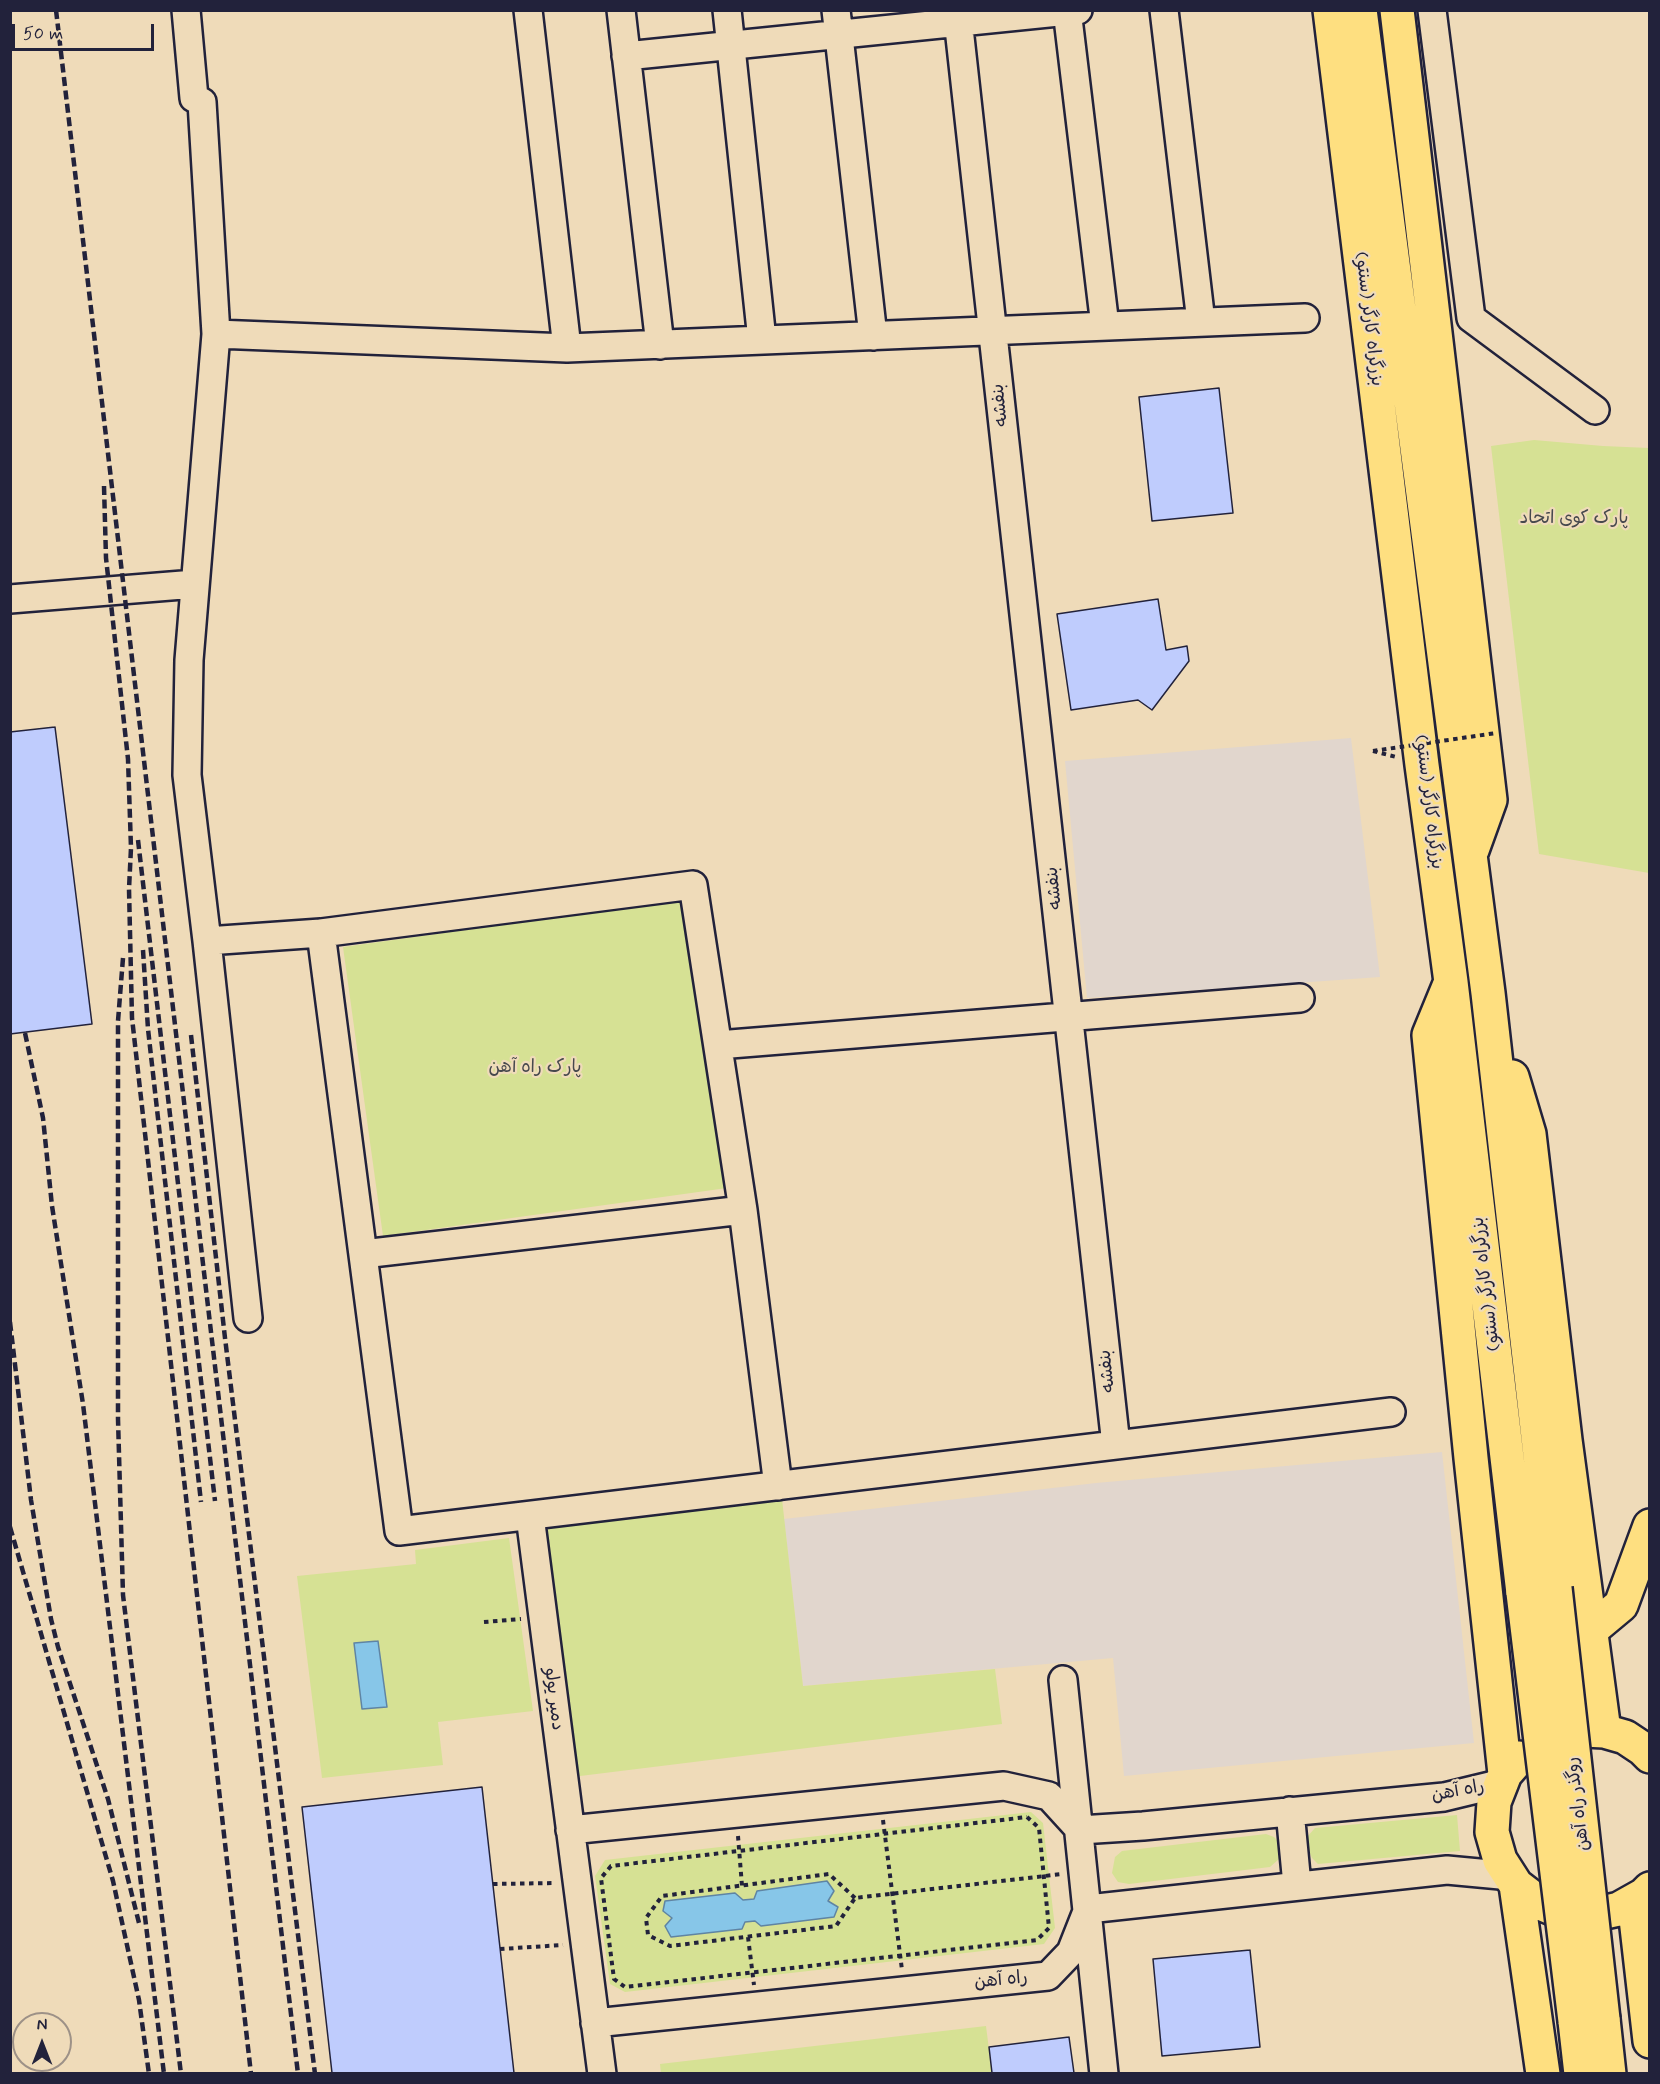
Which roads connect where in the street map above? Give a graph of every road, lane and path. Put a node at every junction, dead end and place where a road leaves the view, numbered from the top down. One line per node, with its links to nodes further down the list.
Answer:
1 (186, 10): 21 (street)
2 (528, 10): 25 (street)
3 (621, 10): 14 (street)
4 (727, 10): 13 (street)
5 (1164, 10): 17 (street)
6 (1330, 10): 34 (main road, بزرگراه کارگر (سنتو))
7 (1360, 10): 31 (main road, بزرگراه کارگر (سنتو))
8 (1397, 10): 18 (main road)
9 (1432, 10): 16 (street)
10 (1071, 11): 11 (street); 19 (street)
11 (958, 16): 12 (street); 20 (street, بنفشه)
12 (837, 22): 13 (street); 22 (street)
13 (730, 46): 14 (street); 23 (street)
14 (626, 56): 24 (street)
15 (1305, 318): 17 (street)
16 (1471, 318): 18 (street); 26 (street)
17 (1201, 322): 19 (street)
18 (1433, 323): 31 (main road)
19 (1105, 326): 20 (street)
20 (993, 331): 22 (street); 37 (street, بنفشه)
21 (216, 334): 25 (street); 27 (street)
22 (873, 336): 23 (street)
23 (762, 340): 24 (street)
24 (660, 345): 25 (street)
25 (567, 348)
26 (1595, 410)
27 (195, 584): 28 (street); 33 (street)
28 (10, 599)
29 (1496, 733): 30 (path, bridge)
30 (1373, 751)
31 (1470, 857): 35 (main road, بزرگراه کارگر (سنتو))
32 (321, 933): 33 (street); 38 (street); 40 (street)
33 (207, 941): 41 (street)
34 (1451, 982): 47 (main road, بزرگراه کارگر (سنتو)); 48 (main road)
35 (1488, 993): 47 (main road, بزرگراه کارگر (سنتو)); 51 (main road)
36 (1300, 998): 37 (street)
37 (1069, 1017): 38 (street); 43 (street, بنفشه)
38 (718, 1045): 39 (street)
39 (742, 1210): 40 (street); 44 (street)
40 (363, 1254): 45 (street)
41 (248, 1317)
42 (1392, 1412): 43 (street)
43 (1116, 1445): 44 (street)
44 (778, 1486): 45 (street)
45 (530, 1516): 49 (street, دمیر یولو)
46 (1650, 1526): 51 (main road)
47 (1539, 1590): 81 (main road, روگذر راه آهن, bridge)
48 (1488, 1616): 51 (main road); 55 (main road)
49 (543, 1617): 50 (path); 59 (street, دمیر یولو)
50 (484, 1622)
51 (1591, 1630): 53 (main road)
52 (1063, 1680): 60 (street)
53 (1604, 1731): 54 (main road); 55 (main road)
54 (1647, 1751)
55 (1503, 1779): 57 (street, راه آهن); 65 (main road)
56 (880, 1798): 58 (street); 60 (street); 61 (path)
57 (1290, 1811): 60 (street, راه آهن); 68 (street)
58 (735, 1814): 59 (street); 62 (path)
59 (570, 1830): 66 (street, دمیر یولو)
60 (1080, 1830): 63 (street)
61 (885, 1834): 62 (path); 64 (path); 70 (path)
62 (740, 1851): 69 (path); 78 (path)
63 (1084, 1872): 64 (path); 73 (street)
64 (1044, 1876): 70 (path); 77 (path)
65 (1513, 1881): 68 (street); 71 (main road); 84 (main road)
66 (577, 1883): 67 (path); 75 (street, دمیر یولو)
67 (493, 1884)
68 (1297, 1885): 73 (street)
69 (742, 1886): 72 (path); 74 (path)
70 (892, 1894): 72 (path); 77 (path)
71 (1644, 1895): 83 (main road)
72 (855, 1898): 74 (path)
73 (1088, 1909): 79 (street, راه آهن); 86 (street)
74 (748, 1937): 78 (path)
75 (585, 1943): 76 (path); 82 (street, دمیر یولو)
76 (500, 1949)
77 (901, 1956): 78 (path); 79 (path)
78 (753, 1973): 80 (path)
79 (905, 1991): 80 (street, راه آهن)
80 (757, 2006): 82 (street, راه آهن)
81 (1589, 2020): 88 (main road); 89 (main road)
82 (595, 2023): 85 (street, دمیر یولو)
83 (1649, 2035): 84 (main road)
84 (1538, 2041): 87 (main road)
85 (602, 2073)
86 (1104, 2073)
87 (1543, 2073)
88 (1581, 2073)
89 (1609, 2073)

